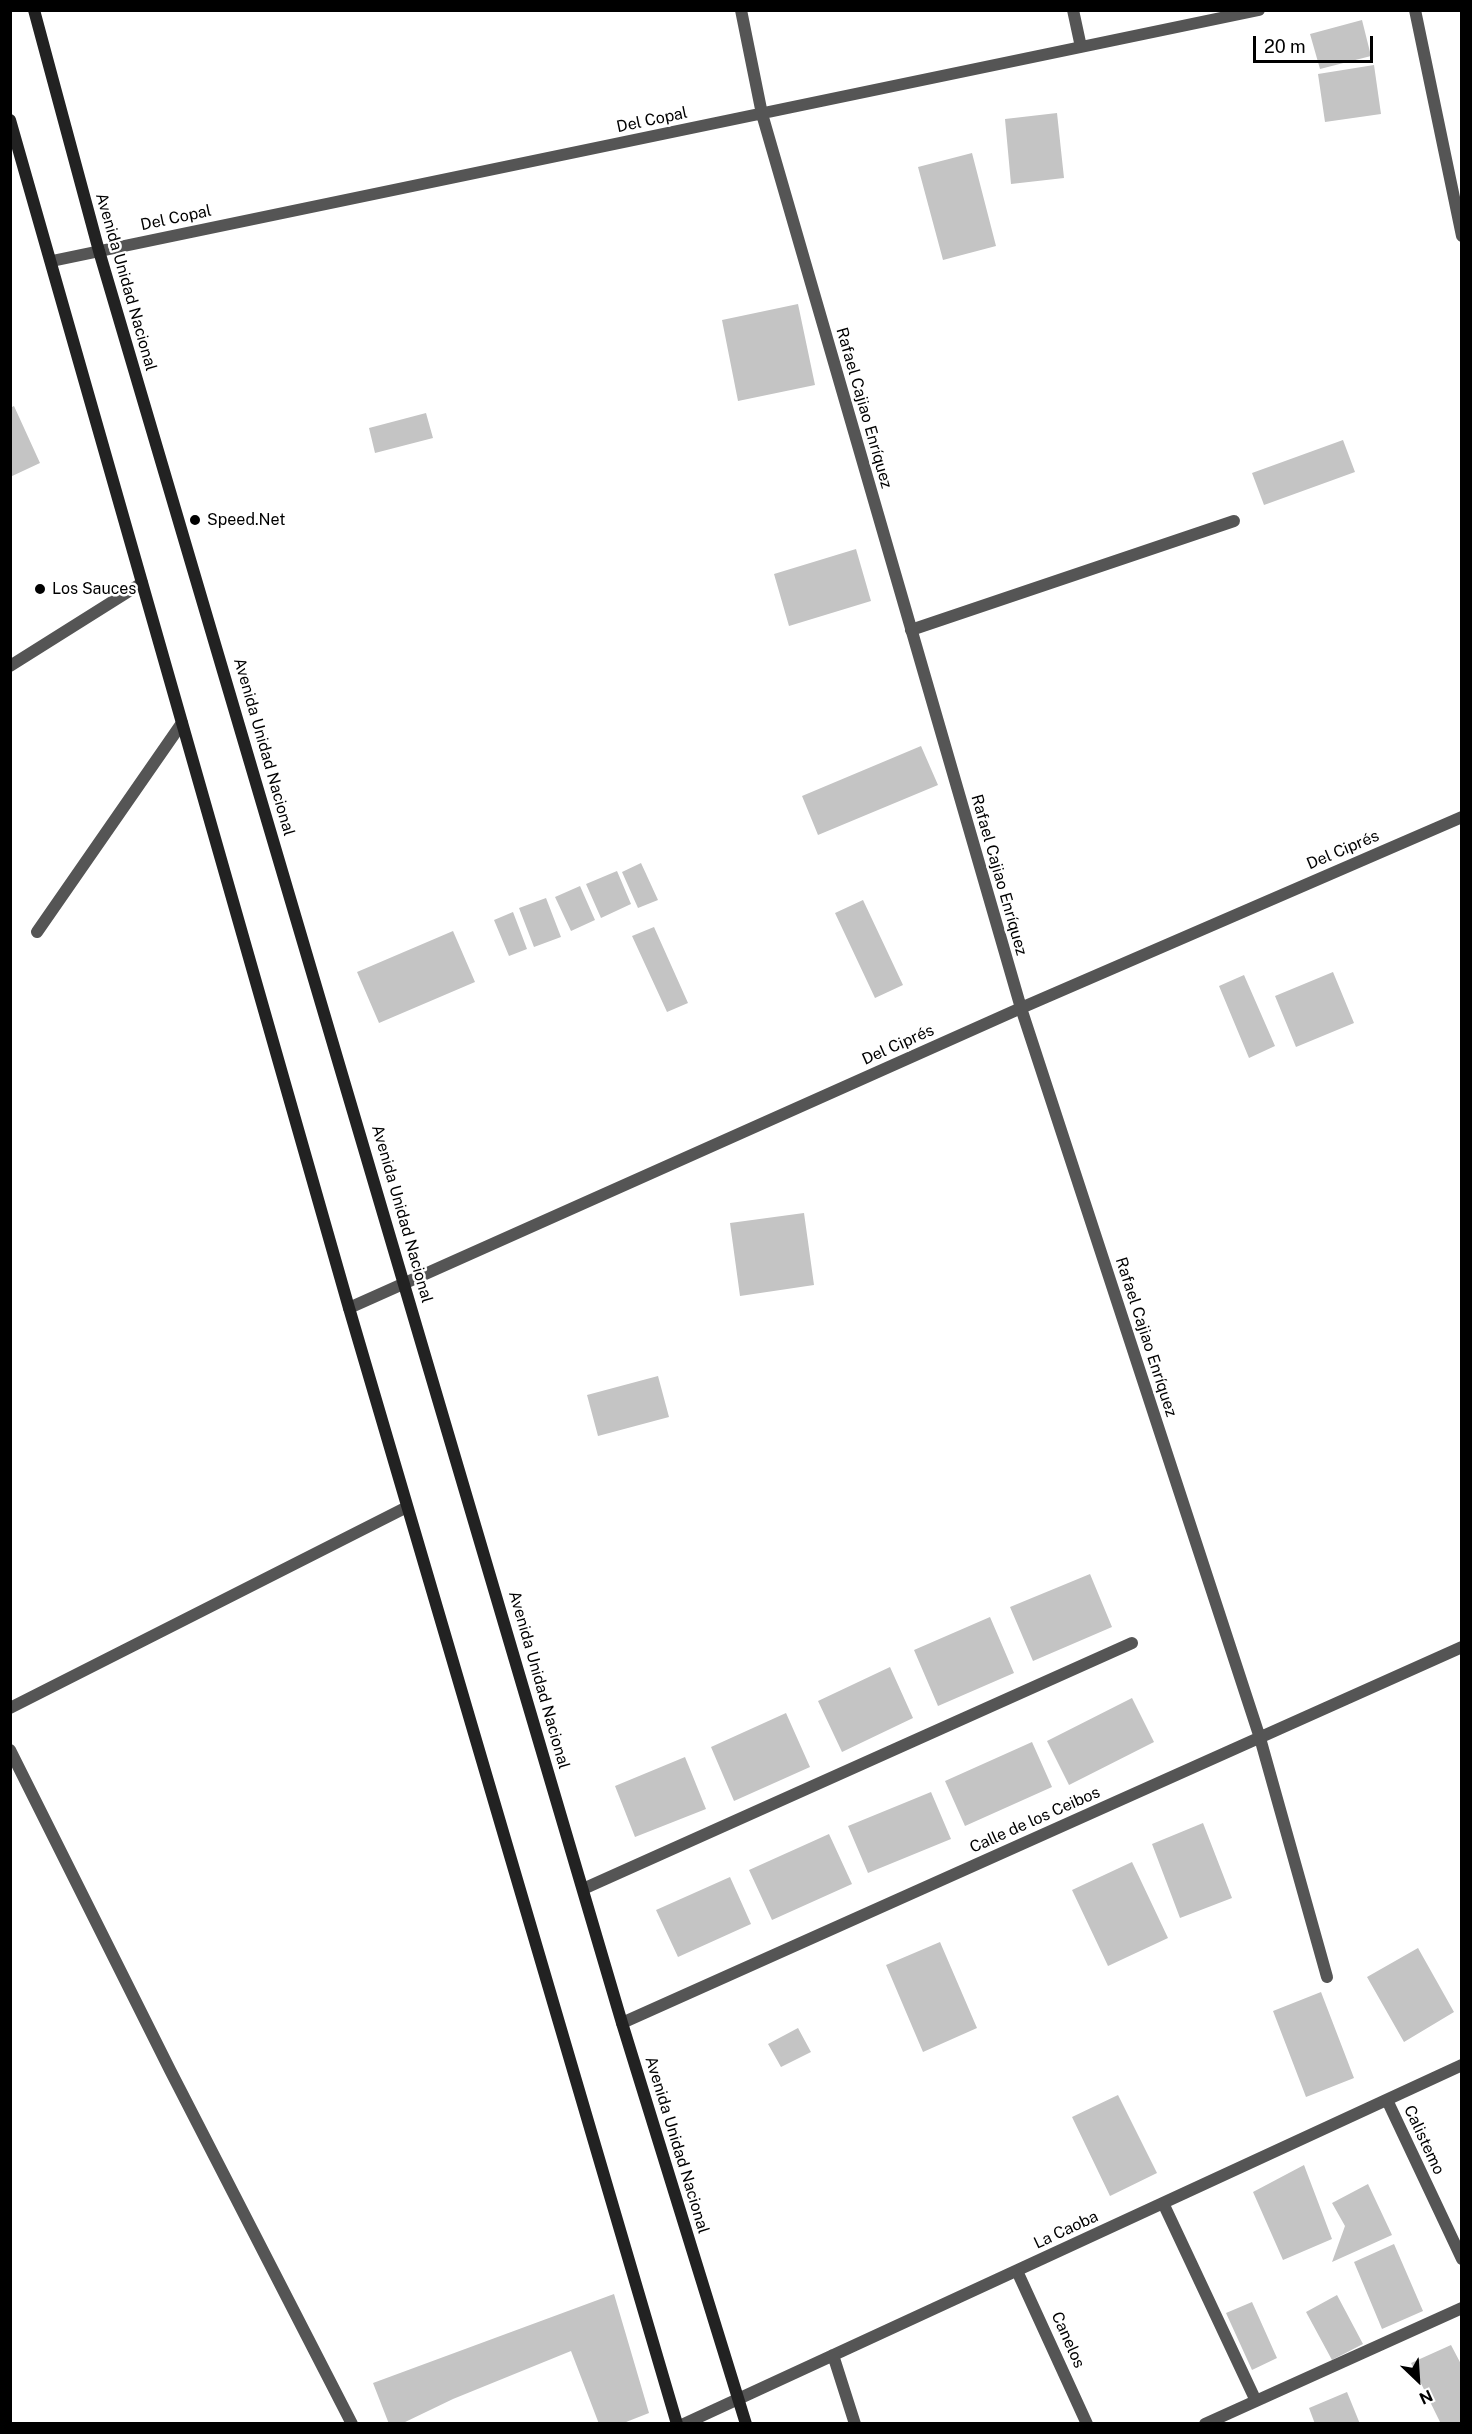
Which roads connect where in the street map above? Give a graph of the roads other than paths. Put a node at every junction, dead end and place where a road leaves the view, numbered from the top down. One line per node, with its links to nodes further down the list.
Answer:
1 (34, 10): 10 (main road, Avenida Unidad Nacional)
2 (741, 10): 7 (street, Rafael Cajiao Enríquez)
3 (1073, 10): 6 (street)
4 (1259, 10): 6 (street, Del Copal)
5 (1415, 10): 9 (street)
6 (1081, 47): 7 (street, Del Copal)
7 (762, 114): 10 (street, Del Copal); 14 (street, Rafael Cajiao Enríquez)
8 (10, 120): 11 (main road)
9 (1461, 236)
10 (99, 251): 11 (street, Del Copal); 20 (main road, Avenida Unidad Nacional)
11 (52, 261): 13 (main road)
12 (1234, 521): 14 (street)
13 (142, 583): 15 (street); 16 (main road)
14 (911, 630): 19 (street, Rafael Cajiao Enríquez)
15 (10, 666)
16 (182, 723): 18 (street); 21 (main road)
17 (1461, 817): 19 (street, Del Ciprés)
18 (37, 932)
19 (1021, 1008): 20 (street, Del Ciprés); 26 (street, Rafael Cajiao Enríquez)
20 (406, 1284): 21 (street, Del Ciprés); 28 (main road, Avenida Unidad Nacional)
21 (349, 1308): 22 (main road)
22 (407, 1507): 25 (street); 41 (main road)
23 (1132, 1643): 28 (street)
24 (1461, 1647): 26 (street, Calle de los Ceibos)
25 (10, 1708)
26 (1260, 1738): 29 (street, Rafael Cajiao Enríquez); 30 (street, Calle de los Ceibos)
27 (10, 1750): 40 (street)
28 (583, 1889): 30 (main road, Avenida Unidad Nacional)
29 (1327, 1977)
30 (622, 2023): 38 (main road, Avenida Unidad Nacional)
31 (1461, 2065): 32 (street, La Caoba)
32 (1386, 2100): 33 (street, La Caoba); 34 (street, Calistemo)
33 (1163, 2203): 35 (street, La Caoba); 39 (street)
34 (1461, 2259)
35 (1017, 2271): 37 (street, La Caoba); 45 (street, Canelos)
36 (1461, 2308): 39 (street)
37 (833, 2355): 38 (street, La Caoba); 44 (street)
38 (739, 2398): 42 (street, La Caoba); 43 (main road, Avenida Unidad Nacional)
39 (1256, 2401): 46 (street)
40 (352, 2424)
41 (677, 2424)
42 (684, 2424)
43 (746, 2424)
44 (855, 2424)
45 (1088, 2424)
46 (1205, 2424)

